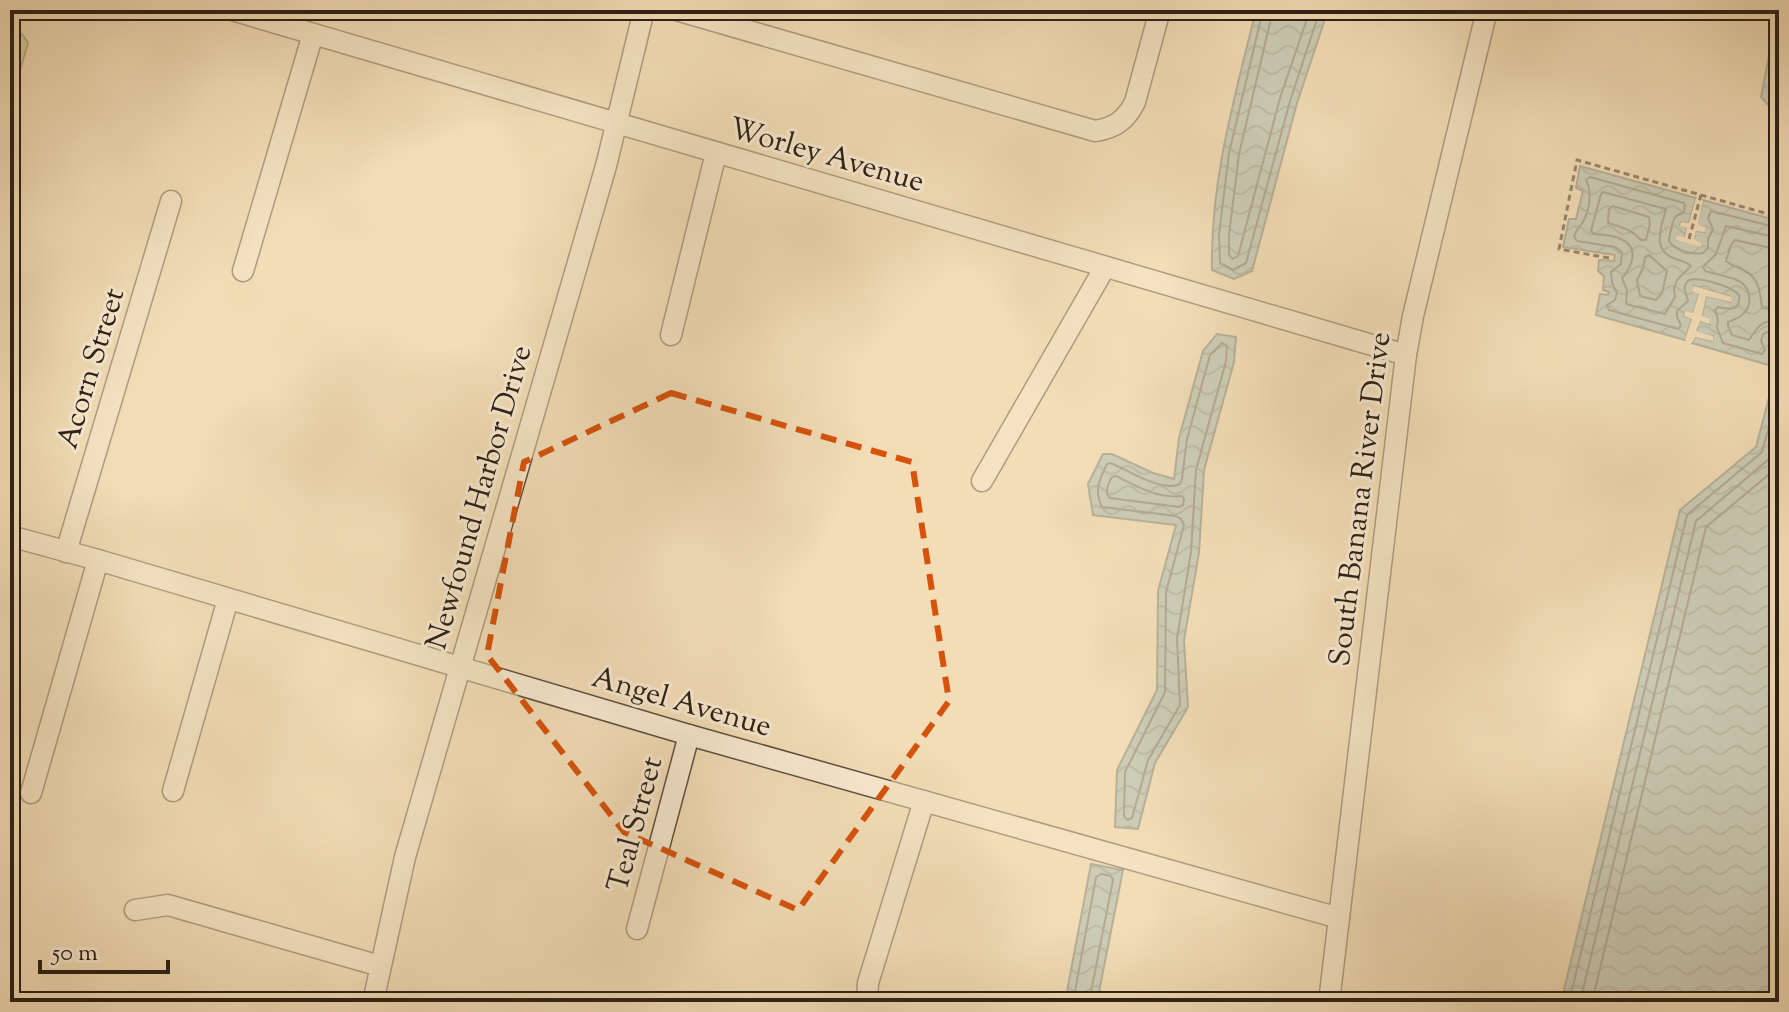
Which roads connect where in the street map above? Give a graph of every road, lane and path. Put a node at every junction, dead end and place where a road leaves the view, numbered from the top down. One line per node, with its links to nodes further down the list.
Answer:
1 (232, 10): 6 (street, Worley Avenue)
2 (644, 10): 7 (street, Newfound Harbor Drive)
3 (676, 10): 4 (street)
4 (1160, 10)
5 (1487, 10): 17 (street, South Banana River Drive)
6 (313, 34): 7 (street, Worley Avenue); 15 (street)
7 (616, 124): 8 (street, Worley Avenue); 23 (street, Newfound Harbor Drive)
8 (716, 153): 14 (street, Worley Avenue); 16 (street)
9 (1701, 195): 11 (path); 12 (path); 13 (path)
10 (171, 201): 20 (street, Acorn Street)
11 (1779, 217)
12 (1689, 239)
13 (1609, 258)
14 (1105, 267): 17 (street, Worley Avenue); 18 (street)
15 (243, 271)
16 (671, 335)
17 (1406, 355): 29 (street, South Banana River Drive)
18 (982, 481)
19 (10, 536): 20 (street, Angel Avenue)
20 (66, 552): 21 (street, Angel Avenue)
21 (98, 560): 22 (street, Angel Avenue); 26 (street)
22 (228, 599): 23 (street, Angel Avenue); 25 (street)
23 (460, 667): 24 (street, Angel Avenue); 31 (street, Newfound Harbor Drive)
24 (689, 735): 27 (street, Angel Avenue); 30 (street, Teal Street)
25 (173, 791)
26 (31, 793)
27 (924, 801): 29 (street, Angel Avenue); 32 (street)
28 (135, 910): 31 (street)
29 (1339, 918): 34 (street, South Banana River Drive)
30 (637, 929)
31 (380, 966): 33 (street, Newfound Harbor Drive)
32 (868, 993)
33 (373, 1002)
34 (1329, 1002)

